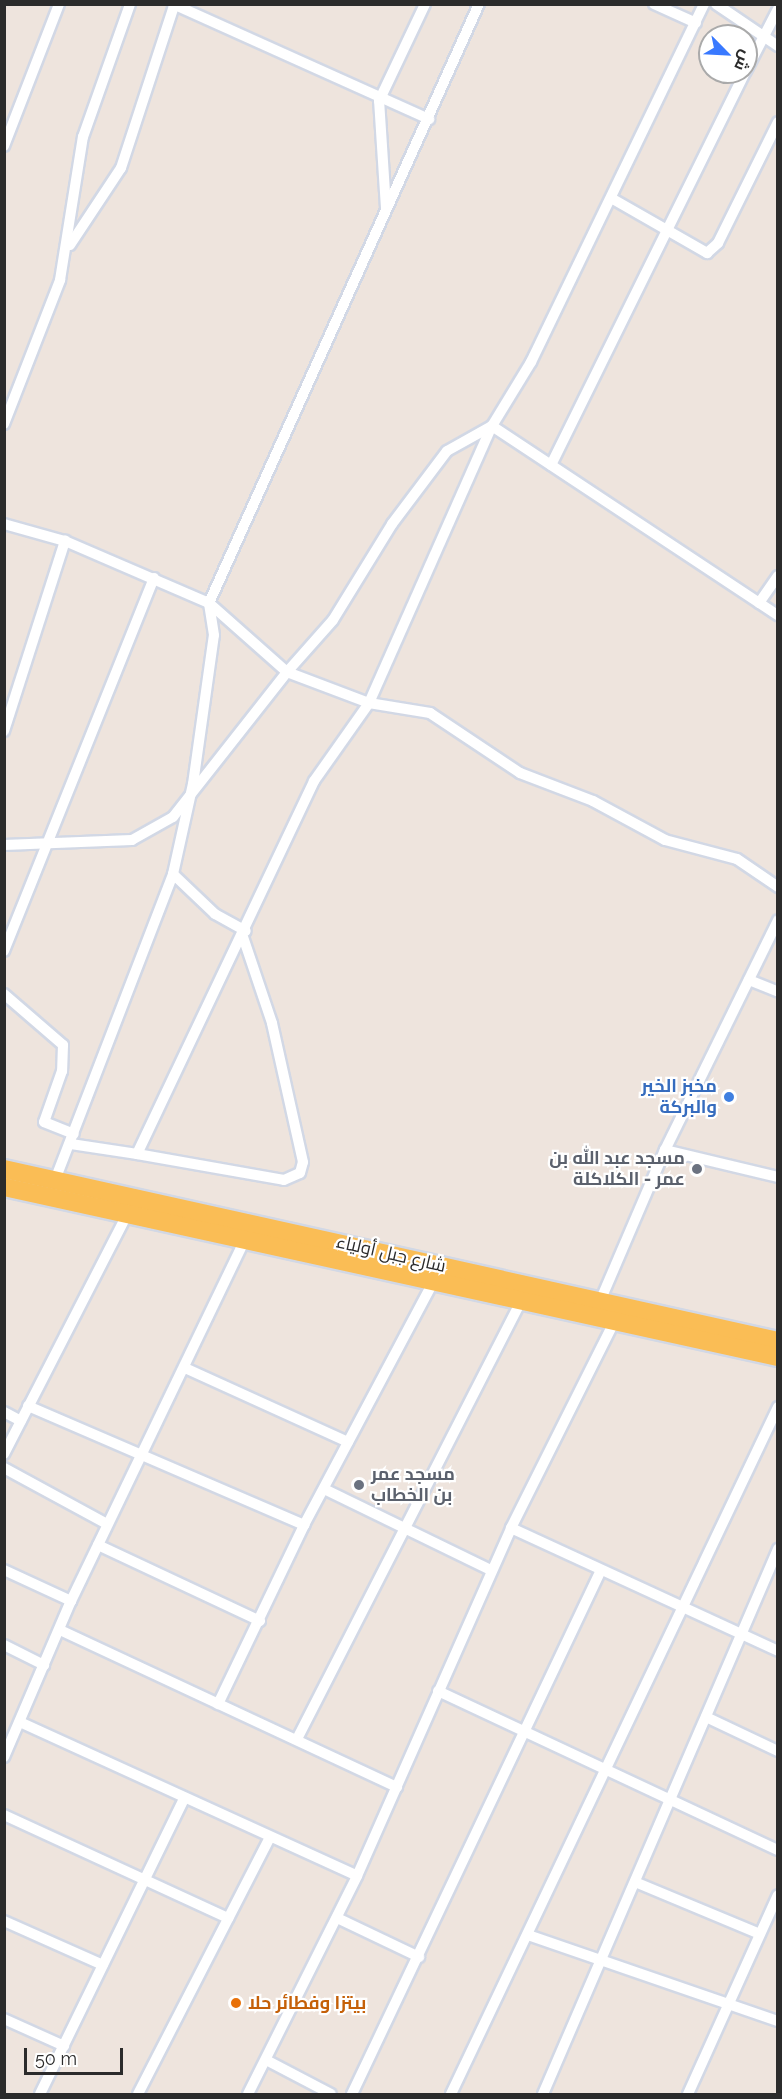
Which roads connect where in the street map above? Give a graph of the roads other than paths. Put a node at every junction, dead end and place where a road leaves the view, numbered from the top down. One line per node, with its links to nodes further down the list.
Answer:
1 (59, 4): 18 (street)
2 (130, 4): 22 (street)
3 (424, 4): 15 (street)
4 (479, 4): 16 (street)
5 (654, 4): 10 (street)
6 (704, 4): 10 (street)
7 (716, 4): 11 (street)
8 (174, 5): 15 (street); 22 (street)
9 (777, 9): 11 (street)
10 (696, 23): 19 (street)
11 (764, 36): 12 (street); 13 (street)
12 (777, 46)
13 (758, 48)
14 (739, 84): 21 (street)
15 (379, 101): 16 (street); 20 (street)
16 (429, 119): 20 (street)
17 (777, 122): 21 (street)
18 (4, 146)
19 (611, 198): 21 (street); 24 (street)
20 (386, 211): 30 (street)
21 (665, 231): 25 (street)
22 (69, 247): 23 (street)
23 (4, 424)
24 (492, 426): 25 (street); 33 (street); 34 (street)
25 (551, 465): 31 (street)
26 (4, 524): 27 (street)
27 (65, 542): 29 (street); 35 (street)
28 (777, 576): 31 (street)
29 (154, 579): 30 (street); 38 (street)
30 (209, 603): 33 (street); 36 (street)
31 (759, 603): 32 (street)
32 (777, 615)
33 (287, 672): 34 (street); 36 (street)
34 (369, 703): 40 (street); 42 (street)
35 (4, 731)
36 (193, 784): 38 (street); 39 (street)
37 (4, 845): 38 (street)
38 (49, 845): 43 (street)
39 (173, 874): 42 (street); 47 (street)
40 (777, 887)
41 (777, 920): 44 (street)
42 (244, 934): 49 (street); 49 (street)
43 (4, 951)
44 (749, 981): 45 (street); 48 (street)
45 (777, 992)
46 (4, 994): 47 (street)
47 (72, 1139): 49 (street); 52 (street)
48 (665, 1150): 51 (street); 57 (street)
49 (137, 1154)
50 (4, 1169): 52 (main road, شارع جبل أولياء)
51 (777, 1177)
52 (55, 1180): 57 (main road, شارع جبل أولياء)
53 (4, 1187): 54 (main road, شارع جبل أولياء)
54 (128, 1213): 55 (main road, شارع جبل أولياء); 64 (street)
55 (245, 1240): 56 (main road, شارع جبل أولياء); 63 (street)
56 (434, 1281): 58 (main road, شارع جبل أولياء); 68 (street)
57 (599, 1299): 59 (street); 61 (main road, شارع جبل أولياء)
58 (521, 1301): 59 (main road, شارع جبل أولياء); 75 (street)
59 (596, 1318): 60 (main road, شارع جبل أولياء)
60 (615, 1322): 62 (main road, شارع جبل أولياء); 76 (street)
61 (777, 1341)
62 (777, 1357)
63 (184, 1368): 68 (street); 70 (street)
64 (28, 1406): 67 (street); 70 (street)
65 (777, 1407): 83 (street)
66 (4, 1412): 67 (street)
67 (21, 1420): 69 (street)
68 (348, 1442): 72 (street)
69 (4, 1454)
70 (141, 1455): 73 (street); 74 (street)
71 (4, 1468): 73 (street)
72 (324, 1489): 74 (street); 75 (street)
73 (107, 1524): 77 (street)
74 (304, 1525): 84 (street)
75 (401, 1527): 80 (street); 96 (street)
76 (511, 1528): 80 (street); 81 (street)
77 (98, 1545): 82 (street); 84 (street)
78 (776, 1555): 86 (street)
79 (4, 1570): 82 (street)
80 (490, 1570): 90 (street)
81 (601, 1570): 83 (street); 94 (street)
82 (71, 1601): 85 (street)
83 (681, 1607): 86 (street); 99 (street)
84 (260, 1621): 91 (street)
85 (60, 1630): 89 (street); 91 (street)
86 (740, 1635): 88 (street); 92 (street)
87 (4, 1645): 89 (street)
88 (777, 1651)
89 (44, 1665): 93 (street)
90 (438, 1691): 94 (street); 100 (street)
91 (218, 1704): 96 (street)
92 (706, 1718): 97 (street); 101 (street)
93 (22, 1723): 95 (street); 102 (street)
94 (527, 1731): 99 (street); 115 (street)
95 (8, 1740): 98 (street)
96 (297, 1740): 100 (street)
97 (777, 1751)
98 (4, 1757)
99 (608, 1769): 101 (street); 114 (street)
100 (397, 1787): 106 (street)
101 (671, 1798): 105 (street); 108 (street)
102 (183, 1799): 104 (street); 107 (street)
103 (4, 1815): 107 (street)
104 (270, 1837): 106 (street); 110 (street)
105 (777, 1850)
106 (357, 1876): 111 (street)
107 (145, 1881): 110 (street); 117 (street)
108 (635, 1882): 113 (street); 116 (street)
109 (777, 1895): 113 (street)
110 (228, 1918): 124 (street)
111 (338, 1918): 115 (street); 122 (street)
112 (4, 1921): 117 (street)
113 (760, 1934): 118 (street)
114 (528, 1935): 116 (street); 128 (street)
115 (419, 1957): 127 (street)
116 (600, 1962): 118 (street); 129 (street)
117 (103, 1965): 121 (street)
118 (731, 2005): 120 (street); 130 (street)
119 (4, 2019): 121 (street)
120 (777, 2021)
121 (64, 2046): 123 (street)
122 (266, 2060): 125 (street); 126 (street)
123 (40, 2094)
124 (138, 2094)
125 (248, 2094)
126 (331, 2094)
127 (352, 2094)
128 (452, 2094)
129 (543, 2094)
130 (688, 2094)

